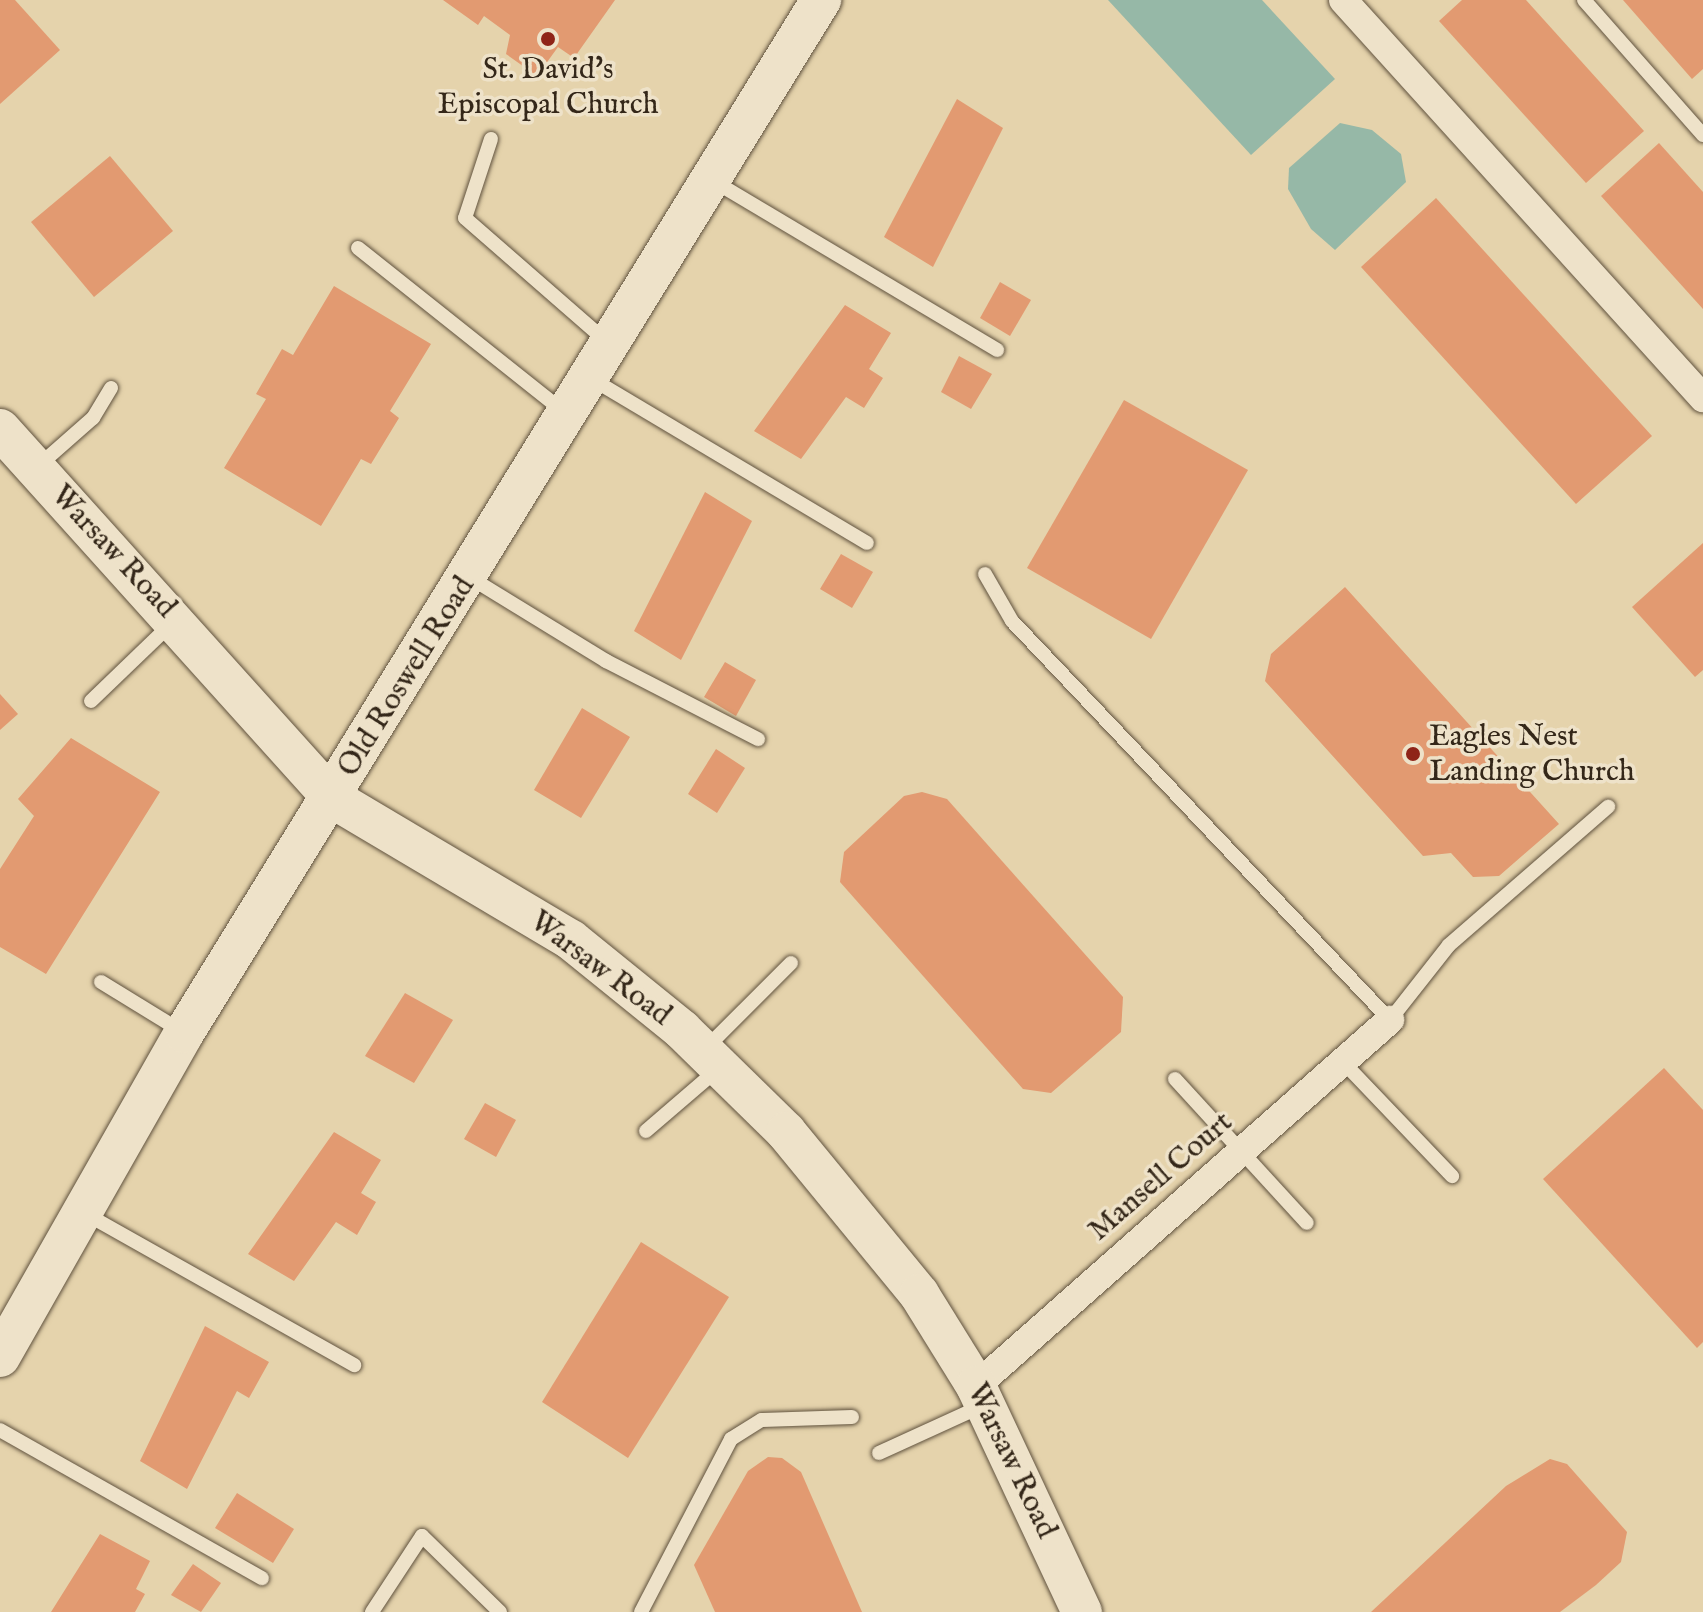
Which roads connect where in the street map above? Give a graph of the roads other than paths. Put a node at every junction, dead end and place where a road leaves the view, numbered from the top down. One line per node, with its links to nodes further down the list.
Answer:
1 (821, 0): 6 (street, Old Roswell Road)
2 (1343, 0): 12 (street)
3 (1584, 0): 4 (lane)
4 (1703, 135)
5 (491, 139): 8 (lane)
6 (708, 178): 8 (street, Old Roswell Road); 9 (lane)
7 (358, 248): 13 (lane)
8 (609, 343): 10 (street, Old Roswell Road)
9 (997, 350)
10 (589, 377): 13 (street, Old Roswell Road); 16 (lane)
11 (111, 388): 15 (lane)
12 (1703, 398)
13 (566, 413): 18 (street, Old Roswell Road)
14 (0, 429): 15 (street, Warsaw Road)
15 (35, 468): 19 (street, Warsaw Road)
16 (867, 543)
17 (985, 574): 26 (lane)
18 (468, 576): 21 (lane); 22 (street, Old Roswell Road)
19 (175, 620): 20 (lane); 22 (street, Warsaw Road)
20 (91, 701)
21 (758, 739)
22 (332, 798): 27 (street, Old Roswell Road); 28 (street, Warsaw Road)
23 (1608, 807): 26 (lane)
24 (791, 963): 28 (lane)
25 (101, 982): 27 (lane)
26 (1390, 1020): 29 (street, Mansell Court)
27 (184, 1033): 34 (street, Old Roswell Road)
28 (712, 1059): 31 (lane); 38 (street, Warsaw Road)
29 (1343, 1062): 32 (street, Mansell Court); 33 (lane)
30 (1175, 1079): 32 (lane)
31 (646, 1131)
32 (1240, 1153): 35 (lane); 38 (street, Mansell Court)
33 (1452, 1176)
34 (82, 1212): 36 (street, Old Roswell Road); 37 (lane)
35 (1307, 1223)
36 (0, 1357)
37 (354, 1365)
38 (981, 1395): 41 (lane); 46 (street, Warsaw Road)
39 (852, 1417): 45 (lane)
40 (0, 1430): 42 (lane)
41 (879, 1453)
42 (262, 1578)
43 (372, 1612): 44 (lane)
44 (500, 1612)
45 (641, 1612)
46 (1082, 1612)

